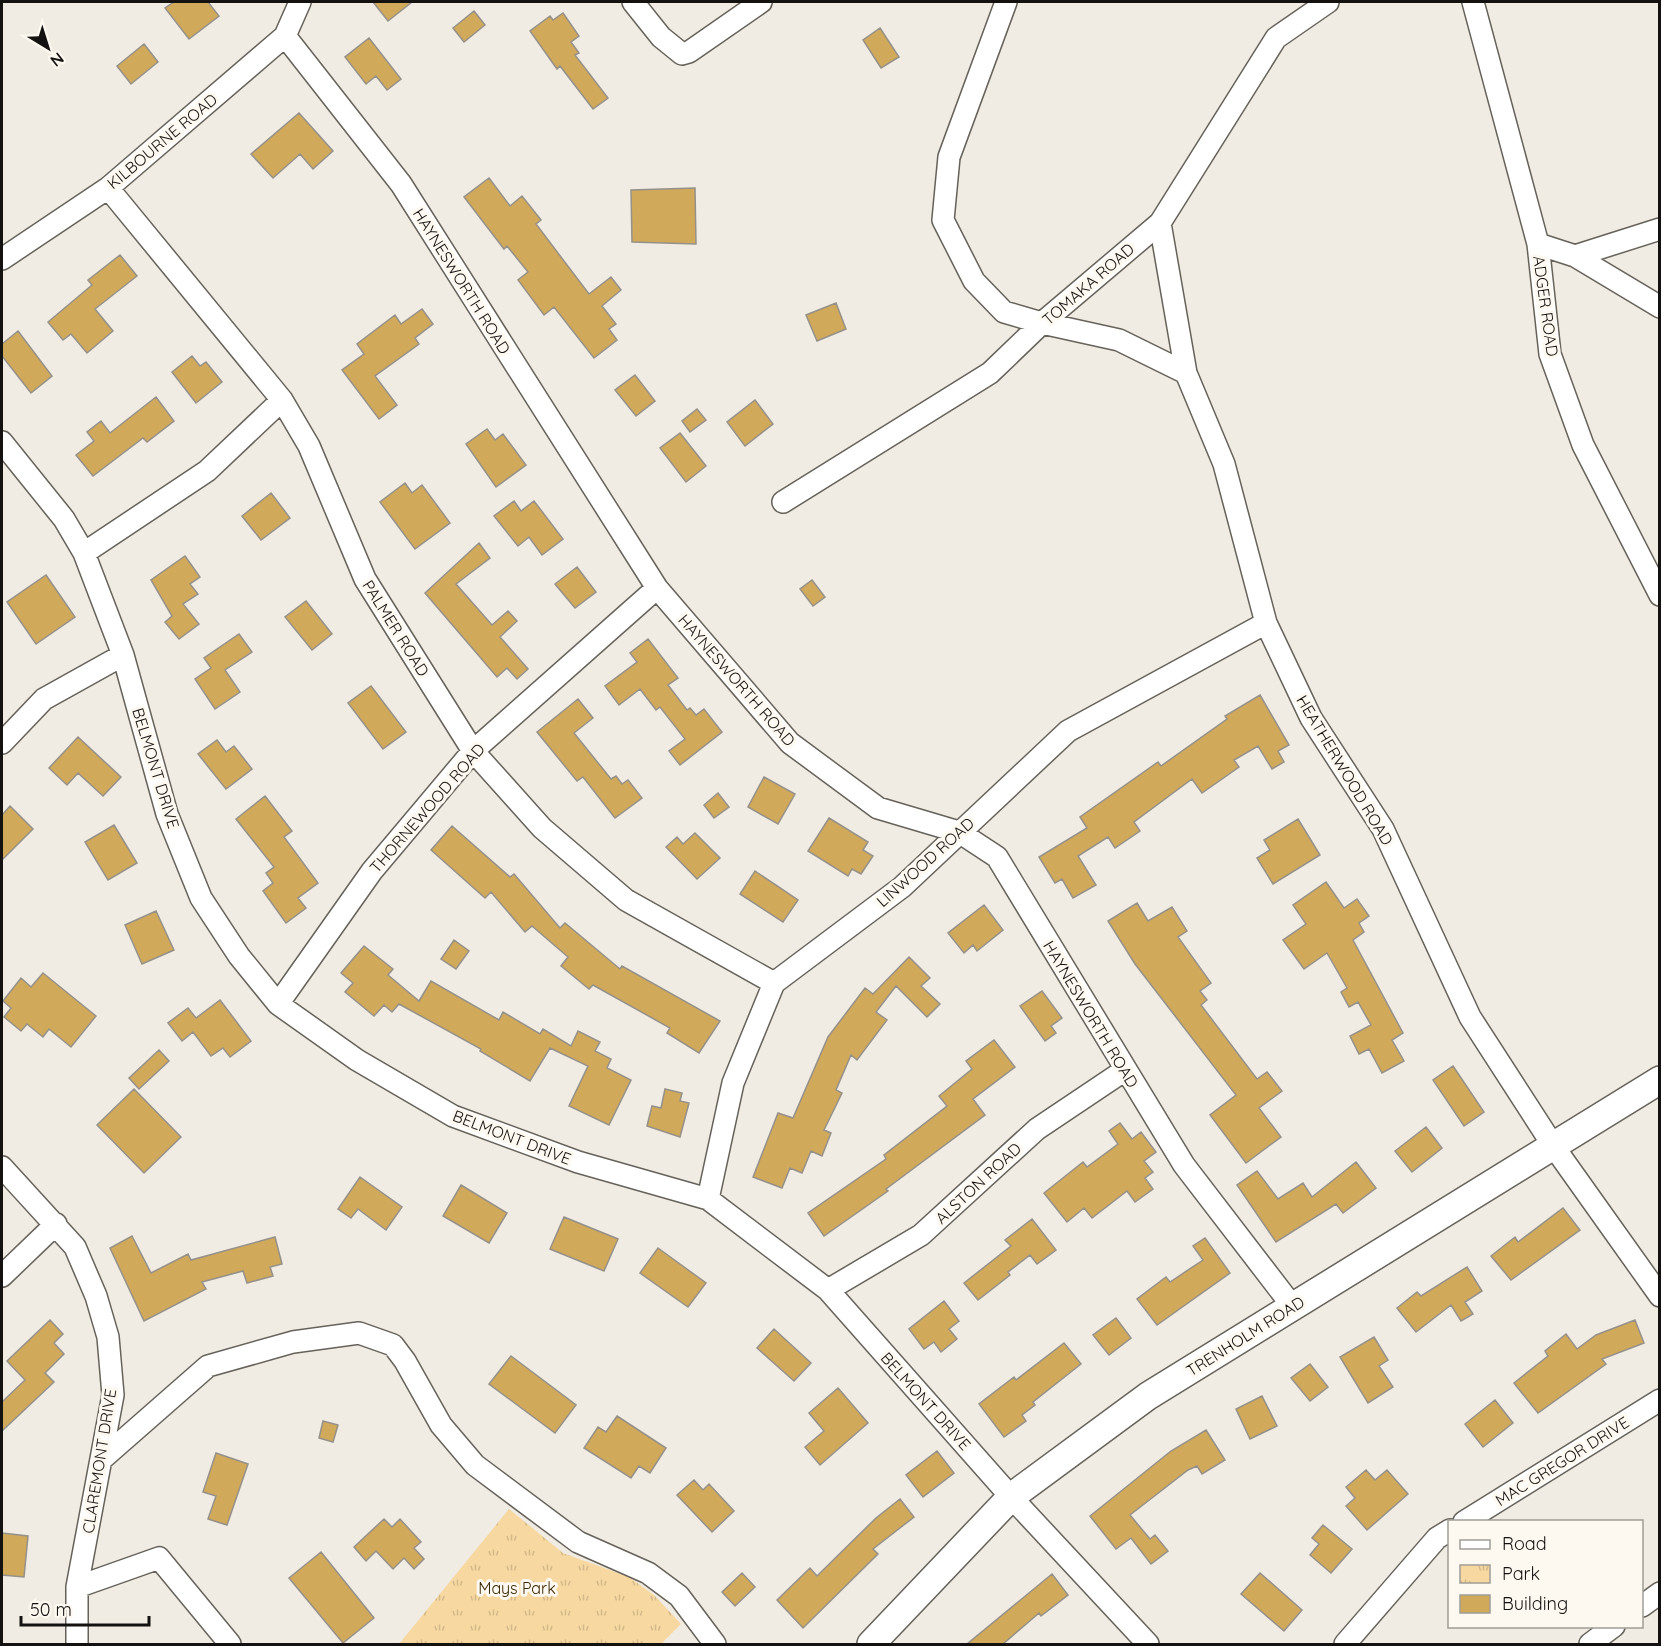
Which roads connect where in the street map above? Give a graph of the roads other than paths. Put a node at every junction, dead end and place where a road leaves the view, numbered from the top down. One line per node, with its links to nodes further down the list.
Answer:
1 (300, 2): 7 (street, KILBOURNE ROAD)
2 (633, 2): 3 (street)
3 (761, 2)
4 (1006, 2): 15 (street)
5 (1328, 2): 9 (street, TOMAKA ROAD)
6 (1473, 2): 11 (street, ADGER ROAD)
7 (285, 36): 8 (street, KILBOURNE ROAD); 21 (street, HAYNESWORTH ROAD)
8 (108, 188): 13 (street, KILBOURNE ROAD); 17 (street, PALMER ROAD)
9 (1160, 223): 15 (street, TOMAKA ROAD); 16 (street, HEATHERWOOD ROAD)
10 (1659, 229): 12 (street)
11 (1538, 244): 12 (street); 22 (street, ADGER ROAD)
12 (1575, 256): 14 (street)
13 (2, 260)
14 (1659, 307)
15 (1042, 323): 16 (street); 19 (street, TOMAKA ROAD)
16 (1186, 372): 23 (street, HEATHERWOOD ROAD)
17 (282, 400): 20 (street); 26 (street, PALMER ROAD)
18 (2, 442): 20 (street, BELMONT DRIVE)
19 (783, 502)
20 (84, 553): 24 (street, BELMONT DRIVE)
21 (657, 588): 26 (street, THORNEWOOD ROAD); 27 (street, HAYNESWORTH ROAD)
22 (1659, 596)
23 (1266, 623): 27 (street, LINWOOD ROAD); 32 (street, HEATHERWOOD ROAD)
24 (123, 655): 25 (street); 29 (street, BELMONT DRIVE)
25 (2, 743)
26 (473, 751): 28 (street, PALMER ROAD); 29 (street, THORNEWOOD ROAD)
27 (959, 832): 28 (street, LINWOOD ROAD); 30 (street, HAYNESWORTH ROAD)
28 (774, 983): 34 (street)
29 (278, 1004): 34 (street, BELMONT DRIVE)
30 (1125, 1070): 37 (street, ALSTON ROAD); 39 (street, HAYNESWORTH ROAD)
31 (1659, 1080): 32 (main road, TRENHOLM ROAD)
32 (1554, 1146): 38 (street, HEATHERWOOD ROAD); 39 (main road, TRENHOLM ROAD)
33 (2, 1167): 35 (street, CLAREMONT DRIVE)
34 (708, 1199): 37 (street, BELMONT DRIVE)
35 (56, 1224): 36 (street); 41 (street, CLAREMONT DRIVE)
36 (2, 1276)
37 (828, 1290): 42 (street, BELMONT DRIVE)
38 (1659, 1296)
39 (1293, 1307): 42 (main road, TRENHOLM ROAD)
40 (1659, 1400): 43 (street, MAC GREGOR DRIVE)
41 (103, 1458): 45 (street, CLAREMONT DRIVE); 51 (street)
42 (1011, 1497): 52 (main road, TRENHOLM ROAD); 53 (street, BELMONT DRIVE)
43 (1466, 1520)
44 (1448, 1531): 54 (street)
45 (77, 1587): 49 (street, CLAREMONT DRIVE); 50 (street)
46 (1659, 1593): 47 (street)
47 (1643, 1605)
48 (1611, 1628): 55 (street)
49 (77, 1644)
50 (230, 1644)
51 (715, 1644)
52 (871, 1644)
53 (1148, 1644)
54 (1345, 1644)
55 (1590, 1644)

